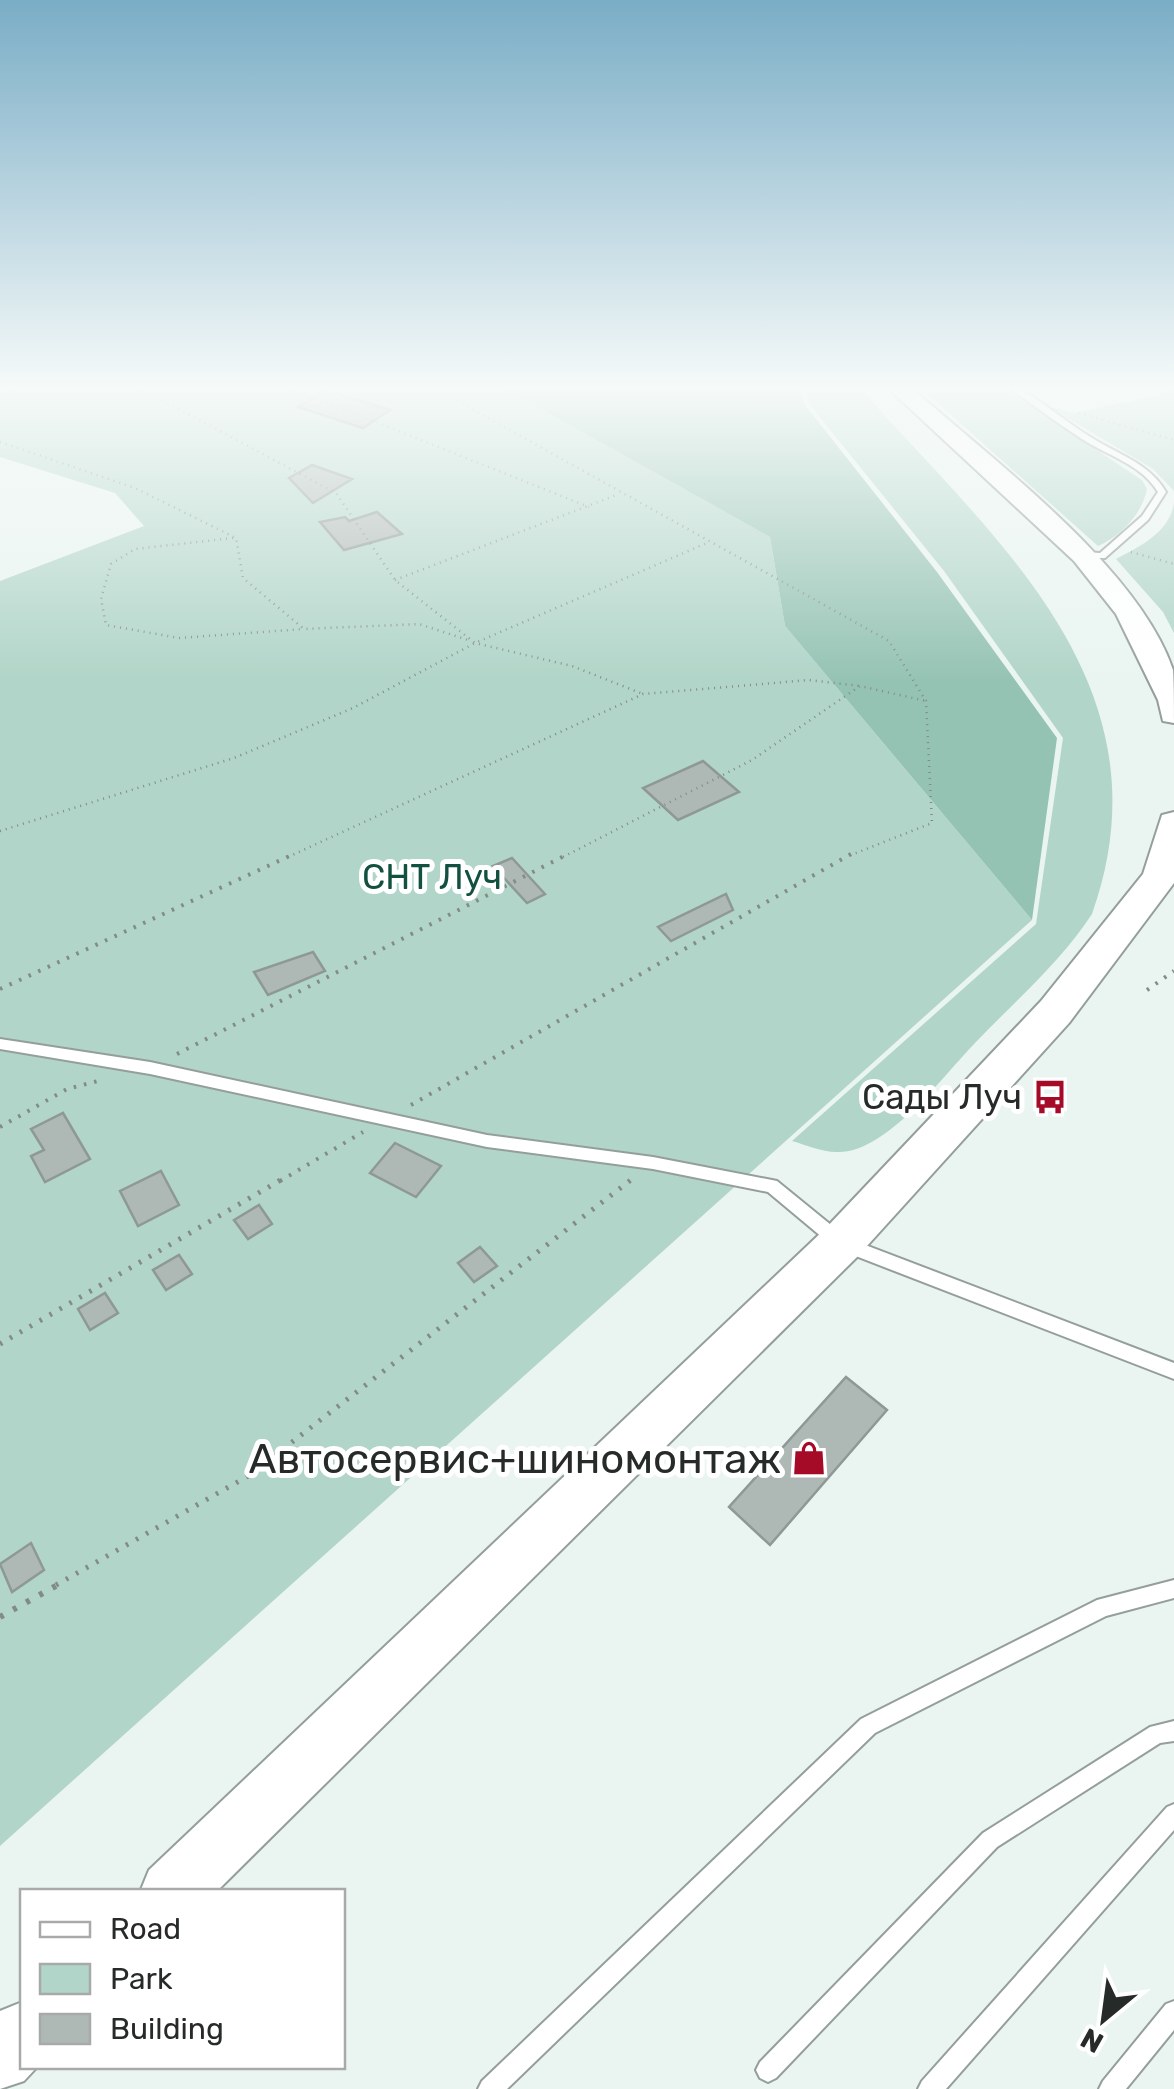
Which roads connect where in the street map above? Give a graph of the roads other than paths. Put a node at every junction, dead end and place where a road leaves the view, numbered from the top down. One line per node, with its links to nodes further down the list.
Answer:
1 (1008, 486): 3 (main road)
2 (1160, 486): 3 (lane)
3 (1083, 555): 4 (main road)
4 (1174, 714)
5 (1174, 823): 7 (main road)
6 (0, 1044): 7 (lane)
7 (841, 1242): 8 (lane); 12 (main road)
8 (1174, 1371)
9 (1174, 1589): 17 (lane)
10 (1174, 1731): 16 (lane)
11 (1174, 1814): 18 (lane)
12 (174, 1889)
13 (1174, 2012): 19 (lane)
14 (20, 2038): 15 (main road)
15 (0, 2057)
16 (768, 2070)
17 (490, 2089)
18 (930, 2089)
19 (1111, 2089)

